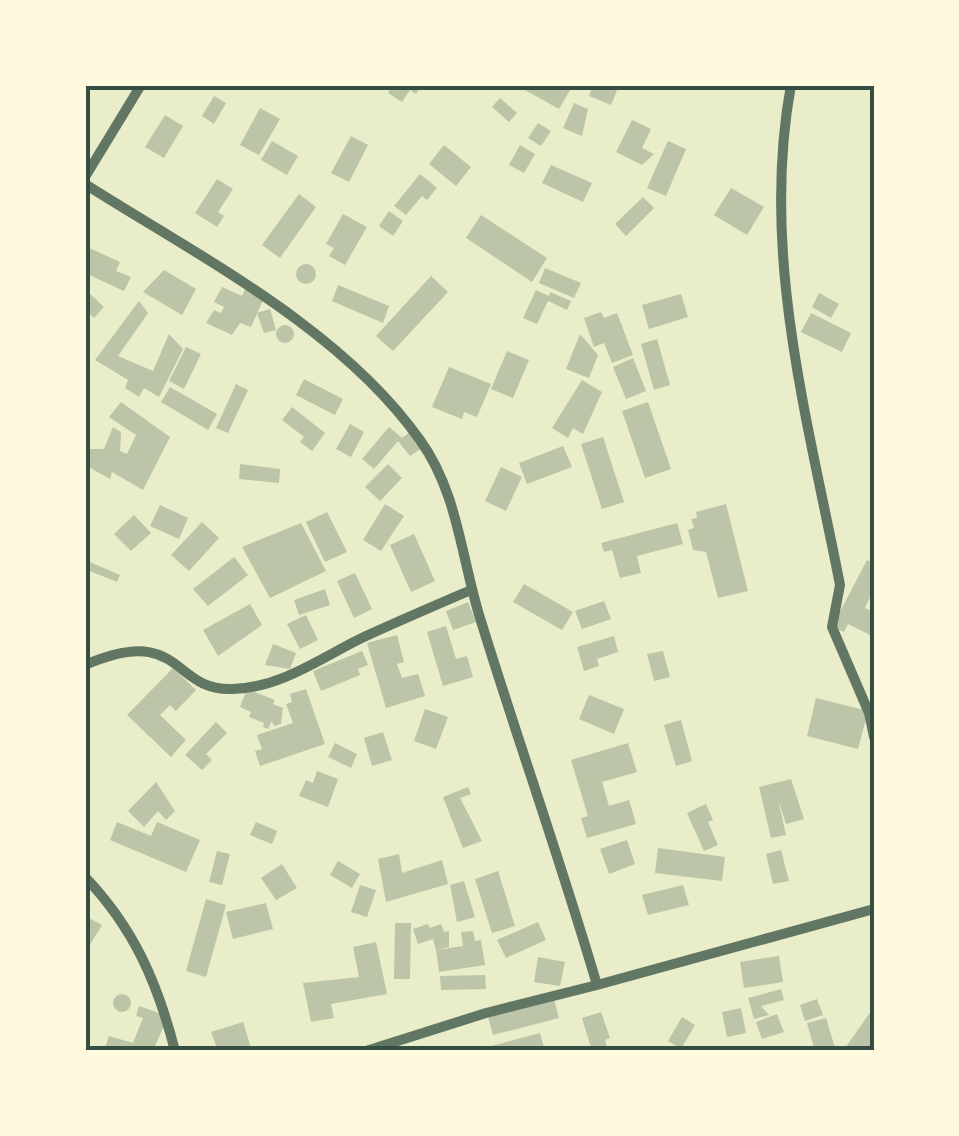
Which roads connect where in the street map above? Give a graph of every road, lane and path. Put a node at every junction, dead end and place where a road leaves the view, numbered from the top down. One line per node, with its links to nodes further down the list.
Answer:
1 (140, 85): 3 (street)
2 (791, 85): 6 (street)
3 (85, 181): 4 (street)
4 (472, 590): 5 (street); 9 (street)
5 (85, 665)
6 (874, 737)
7 (85, 878): 10 (street)
8 (874, 909): 9 (street)
9 (597, 985): 11 (street)
10 (175, 1051)
11 (366, 1051)

